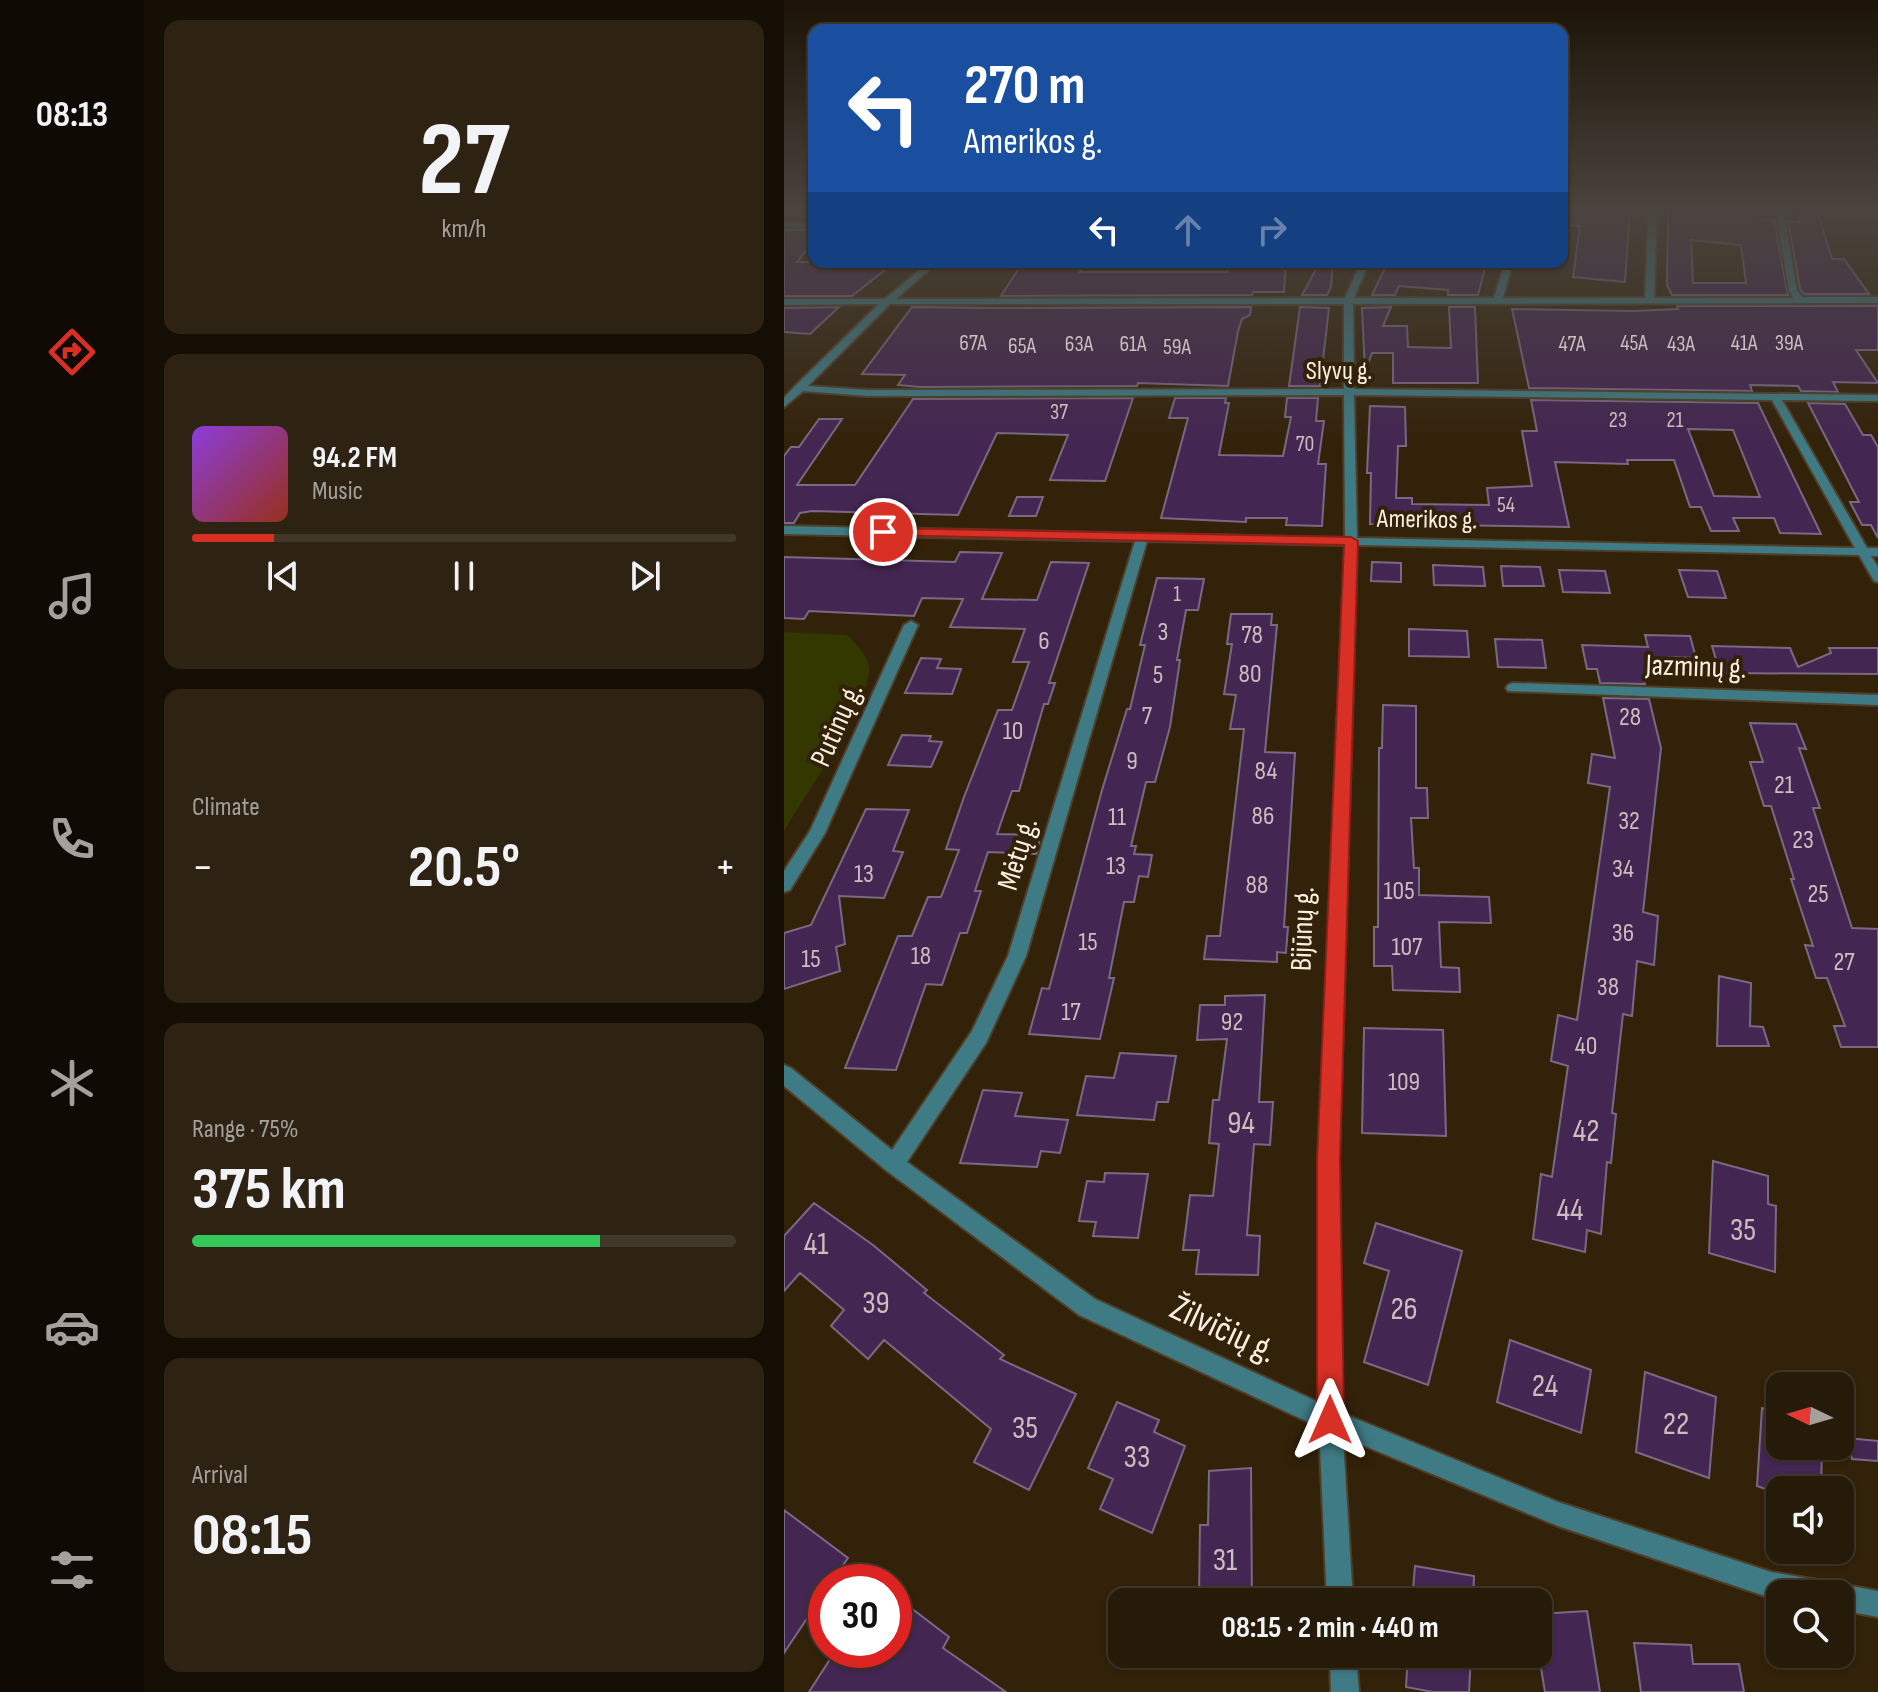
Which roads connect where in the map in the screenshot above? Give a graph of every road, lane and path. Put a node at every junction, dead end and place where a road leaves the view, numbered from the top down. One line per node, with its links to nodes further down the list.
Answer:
1 (905, 287): 12 (street)
2 (1355, 287): 8 (street, Bijūnų g.)
3 (1502, 287): 9 (street)
4 (1649, 287): 10 (street)
5 (1792, 287): 6 (street)
6 (1799, 300): 7 (street); 10 (street)
7 (1878, 300)
8 (1349, 301): 9 (street); 12 (street); 14 (street, Bijūnų g.)
9 (1498, 301): 10 (street)
10 (1651, 301)
11 (784, 302): 12 (street)
12 (887, 302): 13 (street)
13 (799, 388): 14 (street, Slyvų g.); 17 (street)
14 (1349, 392): 15 (street, Slyvų g.); 20 (street, Bijūnų g.)
15 (1776, 398): 16 (street, Slyvų g.); 21 (street)
16 (1878, 398)
17 (784, 404)
18 (784, 530): 19 (street, Amerikos g.)
19 (1142, 536): 20 (street, Amerikos g.); 29 (street, Mėtų g.)
20 (1351, 541): 21 (street, Amerikos g.); 30 (street, Bijūnų g.)
21 (1864, 552): 22 (street, Amerikos g.); 23 (street)
22 (1878, 552)
23 (1878, 578)
24 (911, 625): 27 (street, Putinų g.)
25 (1513, 688): 26 (street, Jazminų g.)
26 (1878, 700)
27 (784, 885)
28 (784, 1074): 29 (street, Žilvičių g.)
29 (894, 1164): 30 (street, Žilvičių g.)
30 (1330, 1420): 31 (street, Žilvičių g.); 32 (street, Bijūnų g.)
31 (1766, 1583)
32 (1339, 1588)
33 (1854, 1600): 34 (street)
34 (1878, 1604)
35 (1344, 1668): 36 (street)
36 (1345, 1692)

